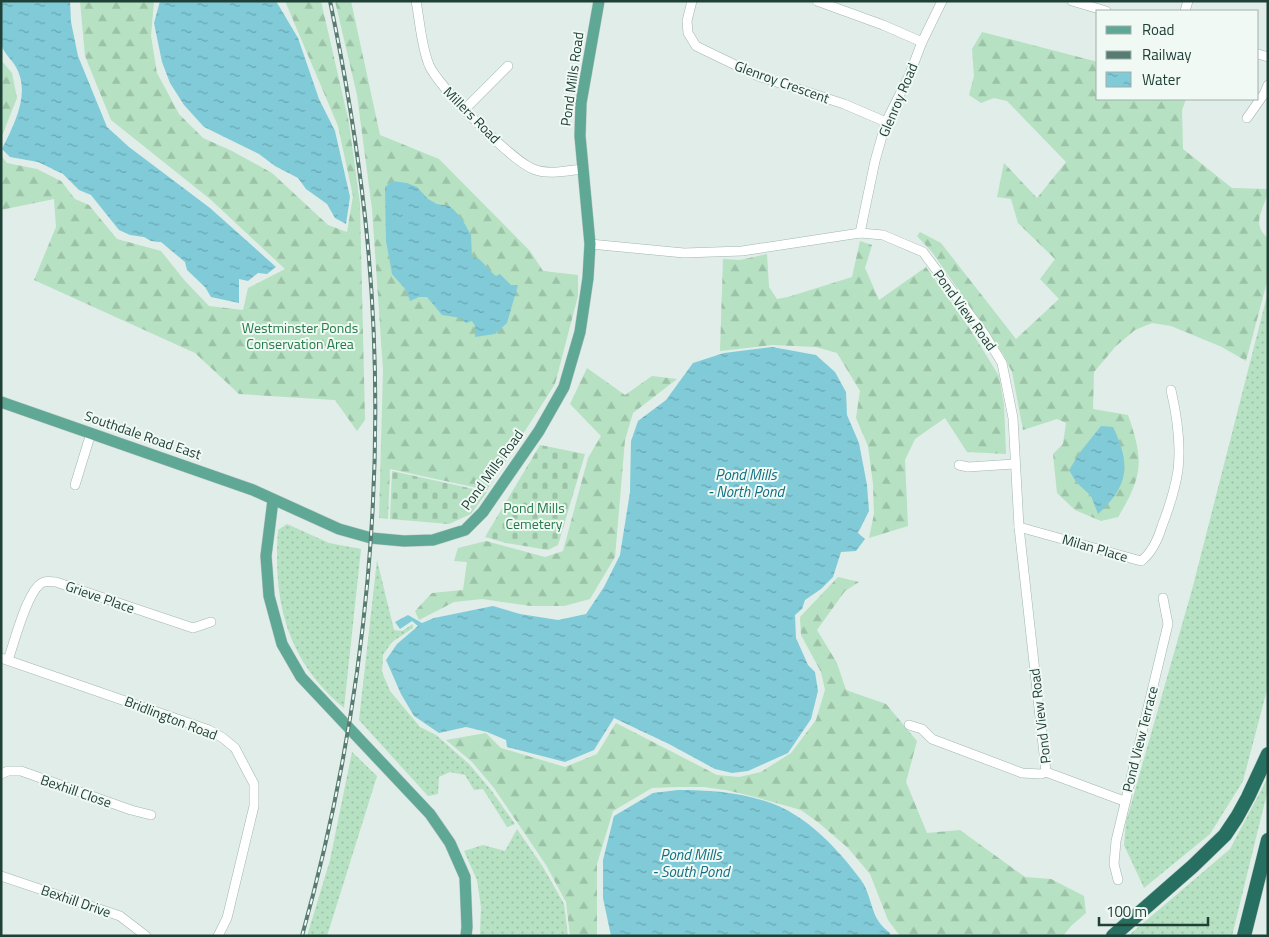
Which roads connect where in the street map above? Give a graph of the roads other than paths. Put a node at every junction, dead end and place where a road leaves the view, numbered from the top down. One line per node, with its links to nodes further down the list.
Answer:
1 (416, 1): 11 (street, Millers Road)
2 (599, 1): 14 (main road, Pond Mills Road)
3 (692, 1): 13 (street, Glenroy Crescent)
4 (817, 1): 8 (street)
5 (942, 1): 8 (street, Glenroy Road)
6 (1072, 1): 7 (street)
7 (1103, 10)
8 (922, 42): 13 (street, Glenroy Road)
9 (508, 66): 11 (street)
10 (1268, 85): 12 (street)
11 (465, 109): 14 (street, Millers Road)
12 (1247, 118)
13 (886, 122): 15 (street, Glenroy Road)
14 (582, 169): 16 (main road, Pond Mills Road)
15 (860, 233): 16 (street, Pond View Road); 20 (street, Pond View Road)
16 (590, 244): 23 (main road, Pond Mills Road)
17 (1171, 390): 24 (street, Milan Place)
18 (1, 402): 19 (main road, Southdale Road East)
19 (91, 433): 22 (street); 23 (main road, Southdale Road East)
20 (1014, 464): 21 (street); 24 (street, Pond View Road)
21 (959, 465)
22 (75, 485)
23 (273, 500): 39 (main road)
24 (1019, 527): 30 (street, Pond View Road)
25 (1163, 598): 32 (street, Pond View Terrace)
26 (211, 622): 27 (street, Grieve Place)
27 (5, 659): 38 (street, Bridlington Road)
28 (909, 725): 30 (street)
29 (1268, 754): 40 (highway)
30 (1046, 772): 32 (street, Pond View Road)
31 (1, 774): 33 (street, Bexhill Close)
32 (1124, 802): 36 (street, Pond View Terrace)
33 (152, 815)
34 (1268, 840): 41 (highway)
35 (1, 876): 37 (street, Bexhill Drive)
36 (1118, 880)
37 (146, 936)
38 (218, 936)
39 (466, 936)
40 (1113, 936)
41 (1244, 936)

